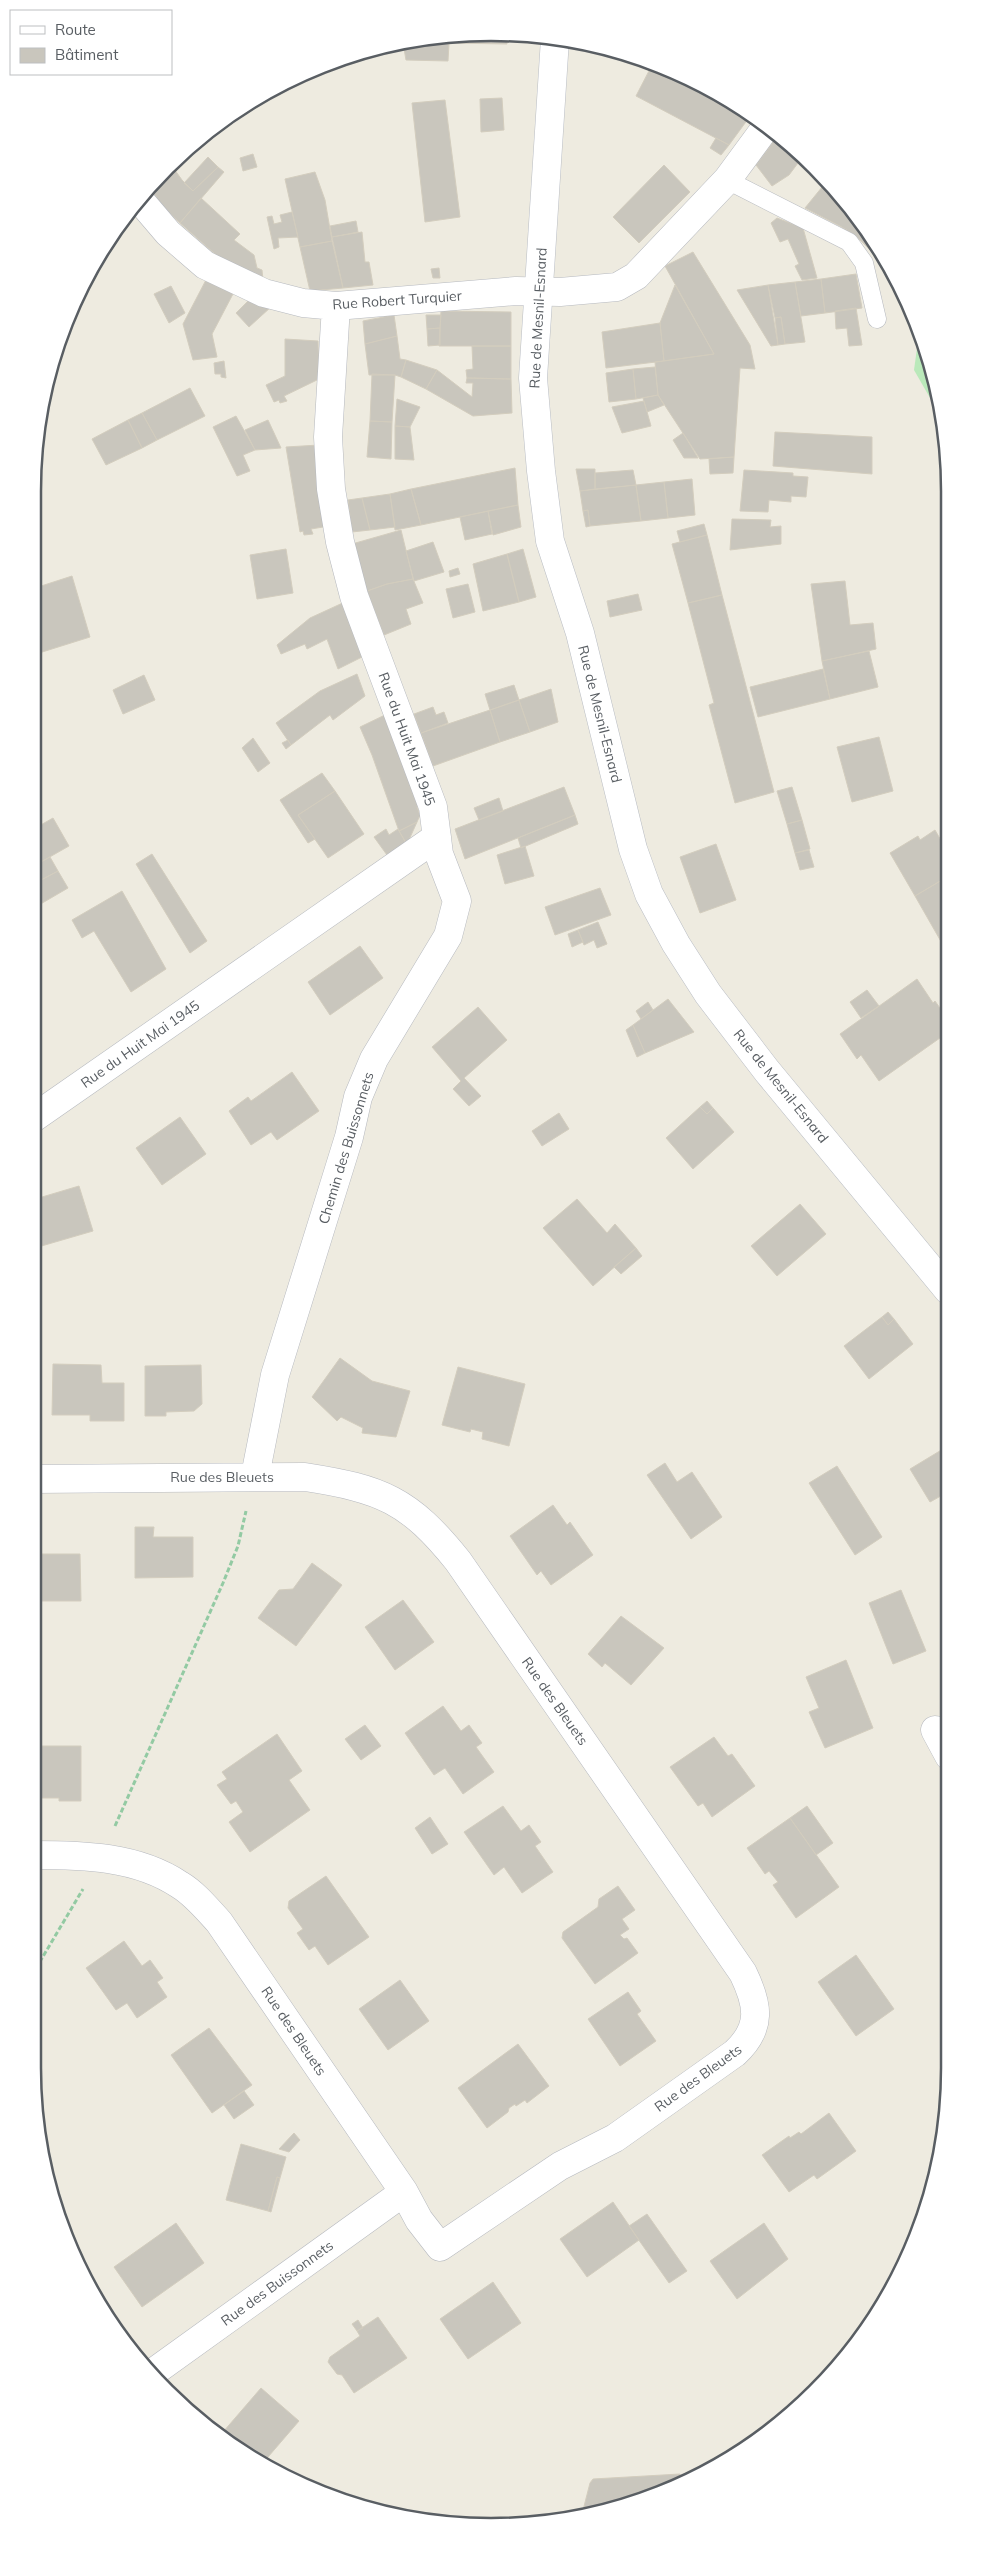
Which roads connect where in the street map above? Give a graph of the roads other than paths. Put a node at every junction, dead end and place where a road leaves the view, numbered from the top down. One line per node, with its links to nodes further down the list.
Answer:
1 (555, 46): 5 (street, Rue de Mesnil-Esnard)
2 (762, 132): 3 (street, Rue Robert Turquier)
3 (727, 180): 5 (street, Rue Robert Turquier); 7 (lane)
4 (144, 205): 6 (street, Rue Robert Turquier)
5 (539, 290): 6 (street, Rue Robert Turquier); 10 (street, Rue de Mesnil-Esnard)
6 (336, 306): 8 (street, Rue du Huit Mai 1945)
7 (877, 319)
8 (437, 837): 9 (street, Rue du Huit Mai 1945); 11 (street, Chemin des Buissonnets)
9 (41, 1113)
10 (941, 1282)
11 (255, 1476): 12 (street, Rue des Bleuets); 16 (street, Rue des Bleuets)
12 (41, 1479)
13 (935, 1730): 14 (street)
14 (941, 1741)
15 (41, 1855): 16 (street, Rue des Bleuets)
16 (404, 2192): 17 (street, Rue des Buissonnets)
17 (157, 2369)

